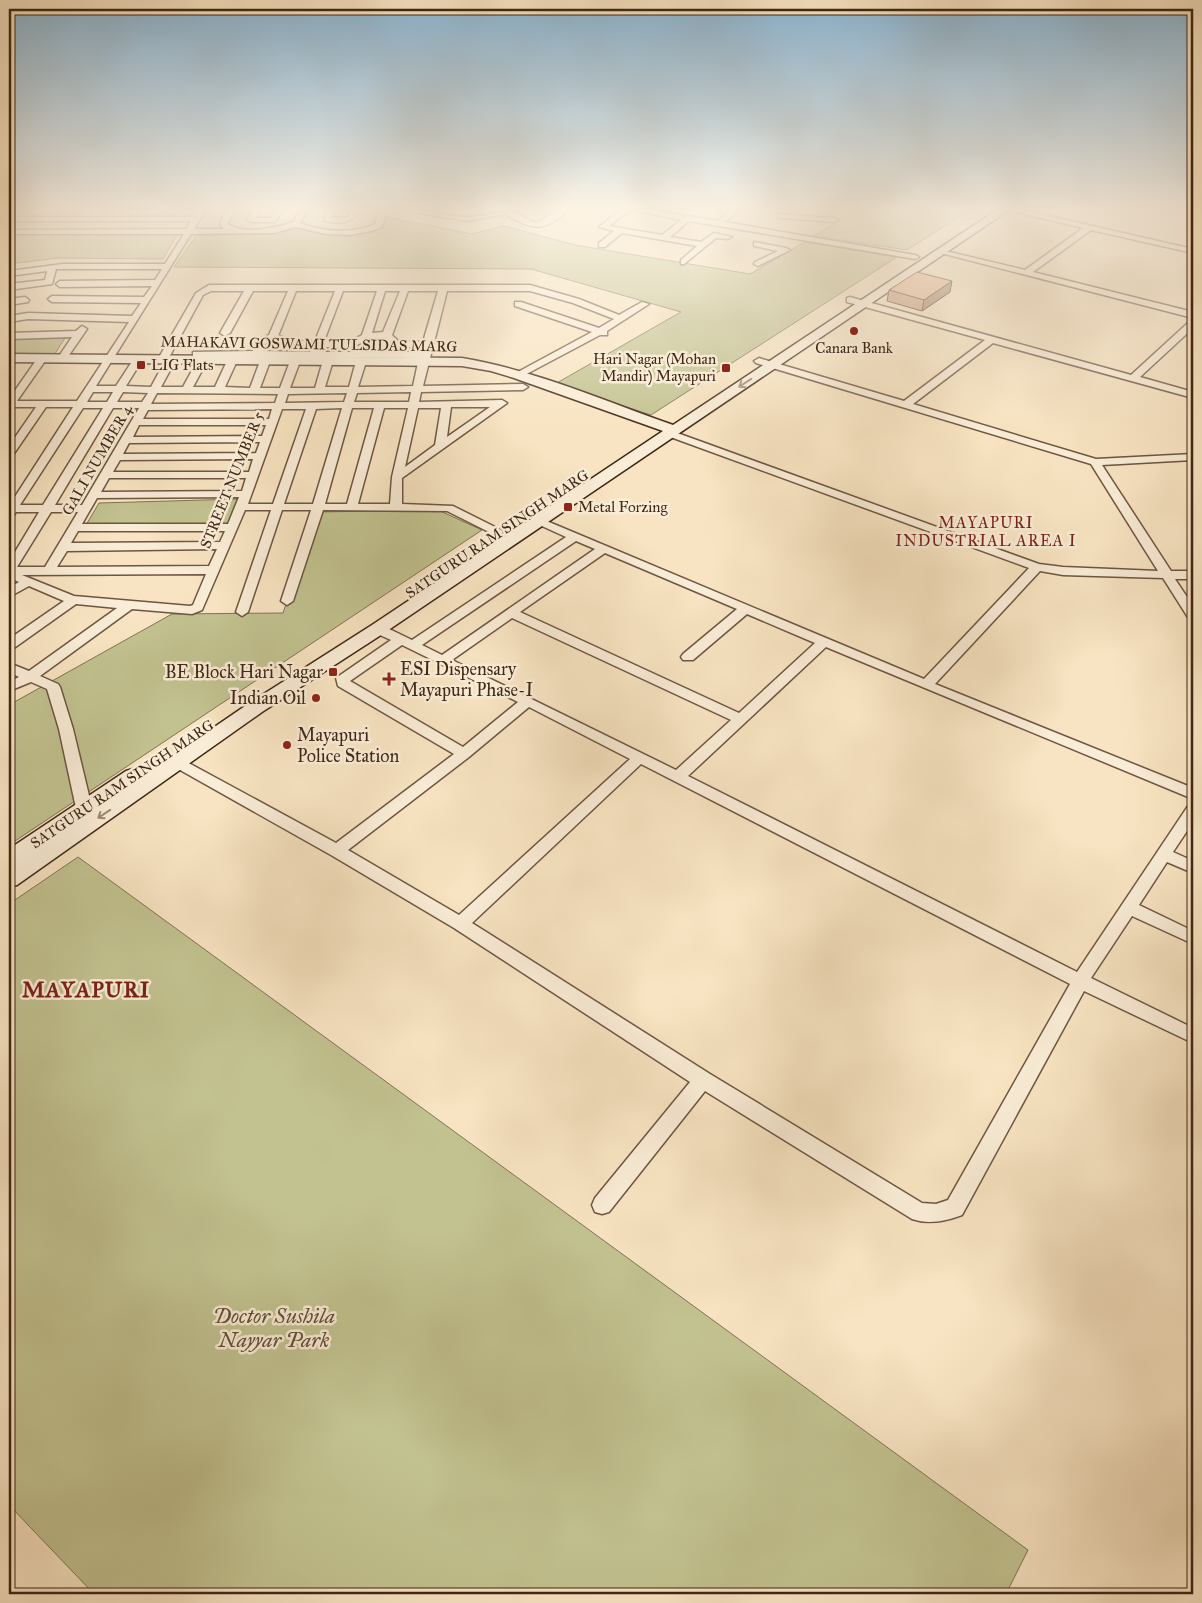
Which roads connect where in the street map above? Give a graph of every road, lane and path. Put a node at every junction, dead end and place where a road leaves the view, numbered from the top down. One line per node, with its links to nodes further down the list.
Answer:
1 (27, 285): 6 (street)
2 (156, 285): 15 (street)
3 (873, 285): 16 (main road, SATGURU RAM SINGH MARG)
4 (892, 285): 20 (main road, SATGURU RAM SINGH MARG)
5 (1074, 285): 21 (street)
6 (9, 287)
7 (250, 288): 8 (street); 28 (street); 50 (street, GALI NUMBER 4)
8 (293, 288): 9 (street); 34 (street)
9 (340, 288): 10 (street); 38 (street)
10 (382, 288): 11 (street); 33 (street)
11 (404, 288): 12 (street); 31 (street)
12 (443, 288): 23 (street); 39 (street)
13 (52, 299): 15 (street)
14 (25, 300): 17 (street)
15 (147, 300): 25 (street)
16 (850, 300): 20 (street); 47 (main road, SATGURU RAM SINGH MARG)
17 (9, 302)
18 (518, 304): 27 (street)
19 (645, 304): 23 (street)
20 (863, 304): 36 (street); 55 (main road, SATGURU RAM SINGH MARG)
21 (1193, 315)
22 (91, 317): 24 (street); 25 (street); 29 (street)
23 (619, 318): 27 (street)
24 (9, 319)
25 (135, 319): 49 (street)
26 (1193, 323): 35 (street)
27 (599, 332): 30 (street); 57 (street)
28 (225, 333)
29 (79, 334): 32 (street); 40 (street)
30 (609, 334)
31 (386, 335): 33 (street); 39 (street)
32 (9, 336)
33 (367, 336): 38 (street)
34 (273, 337): 38 (street); 43 (street)
35 (1178, 337): 37 (street); 56 (street)
36 (992, 339): 56 (street); 78 (street)
37 (1193, 341)
38 (318, 344): 44 (street)
39 (427, 345): 46 (street)
40 (62, 359): 45 (main road, MAHAKAVI GOSWAMI TULSIDAS MARG); 49 (main road, MAHAKAVI GOSWAMI TULSIDAS MARG)
41 (198, 359): 42 (main road, MAHAKAVI GOSWAMI TULSIDAS MARG); 50 (main road, MAHAKAVI GOSWAMI TULSIDAS MARG); 62 (street)
42 (228, 359): 43 (main road, MAHAKAVI GOSWAMI TULSIDAS MARG); 44 (main road, MAHAKAVI GOSWAMI TULSIDAS MARG); 50 (main road, MAHAKAVI GOSWAMI TULSIDAS MARG); 63 (street)
43 (261, 359): 44 (street); 52 (main road, MAHAKAVI GOSWAMI TULSIDAS MARG); 64 (street)
44 (312, 359): 46 (main road, MAHAKAVI GOSWAMI TULSIDAS MARG); 52 (main road, MAHAKAVI GOSWAMI TULSIDAS MARG); 53 (main road, MAHAKAVI GOSWAMI TULSIDAS MARG)
45 (9, 360): 48 (main road, MAHAKAVI GOSWAMI TULSIDAS MARG)
46 (424, 360): 54 (main road, MAHAKAVI GOSWAMI TULSIDAS MARG); 57 (main road, MAHAKAVI GOSWAMI TULSIDAS MARG); 61 (street)
47 (759, 360): 55 (street); 84 (main road, SATGURU RAM SINGH MARG)
48 (40, 361): 49 (main road, MAHAKAVI GOSWAMI TULSIDAS MARG); 71 (street)
49 (107, 361): 50 (main road, MAHAKAVI GOSWAMI TULSIDAS MARG); 51 (main road, MAHAKAVI GOSWAMI TULSIDAS MARG); 58 (street)
50 (166, 361): 51 (main road, MAHAKAVI GOSWAMI TULSIDAS MARG); 60 (street, GALI NUMBER 4)
51 (136, 362): 59 (street)
52 (294, 364): 67 (street, STREET NUMBER 5)
53 (327, 364): 54 (main road, MAHAKAVI GOSWAMI TULSIDAS MARG); 65 (street)
54 (360, 365): 66 (street)
55 (773, 365): 78 (street); 84 (main road, SATGURU RAM SINGH MARG, one-way to 84)
56 (1133, 378): 68 (street)
57 (523, 382): 61 (street); 70 (street); 84 (main road, MAHAKAVI GOSWAMI TULSIDAS MARG)
58 (89, 389): 59 (street); 72 (street)
59 (119, 389): 60 (street); 73 (street)
60 (154, 389): 62 (street); 79 (street, GALI NUMBER 4)
61 (418, 389): 66 (street); 76 (street)
62 (186, 390): 63 (street)
63 (219, 390): 64 (street)
64 (254, 390): 67 (street)
65 (319, 390): 66 (street); 67 (street)
66 (352, 390): 74 (street)
67 (284, 391): 80 (street, STREET NUMBER 5)
68 (1193, 395)
69 (43, 404): 71 (street); 72 (street); 88 (street)
70 (500, 404): 77 (street); 87 (street)
71 (9, 405)
72 (79, 405): 73 (street); 105 (street)
73 (109, 405): 79 (street); 103 (street)
74 (348, 405): 75 (street); 81 (street); 100 (street)
75 (380, 405): 76 (street); 101 (street)
76 (414, 405): 77 (street); 95 (street)
77 (446, 405): 87 (street)
78 (905, 405): 92 (street)
79 (145, 406): 80 (street); 82 (street, GALI NUMBER 4)
80 (278, 406): 81 (street); 83 (street, STREET NUMBER 5)
81 (312, 406): 99 (street)
82 (136, 422): 83 (street); 86 (street, GALI NUMBER 4)
83 (273, 422): 85 (street, STREET NUMBER 5)
84 (665, 431): 106 (main road, SATGURU RAM SINGH MARG); 109 (main road, SATGURU RAM SINGH MARG); 114 (street)
85 (265, 439): 86 (street); 89 (street, STREET NUMBER 5)
86 (126, 440): 90 (street, GALI NUMBER 4)
87 (440, 447): 95 (street)
88 (9, 453)
89 (259, 456): 90 (street); 94 (street, STREET NUMBER 5)
90 (115, 457): 93 (street, GALI NUMBER 4)
91 (1193, 457): 92 (street)
92 (1095, 462): 118 (street)
93 (105, 475): 94 (street); 97 (street, GALI NUMBER 4)
94 (252, 475): 96 (street, STREET NUMBER 5)
95 (397, 477): 102 (street)
96 (244, 494): 97 (street); 98 (street, STREET NUMBER 5)
97 (94, 495): 104 (street, GALI NUMBER 4)
98 (241, 507): 99 (street); 107 (street, STREET NUMBER 5)
99 (277, 507): 100 (street); 126 (street)
100 (318, 507): 101 (street); 123 (street)
101 (352, 507): 102 (street)
102 (396, 507): 109 (street)
103 (47, 508): 104 (street); 105 (street); 117 (street)
104 (86, 508): 108 (street, GALI NUMBER 4)
105 (10, 511)
106 (537, 520): 110 (street); 129 (main road, SATGURU RAM SINGH MARG)
107 (231, 527): 108 (street); 111 (street, STREET NUMBER 5)
108 (75, 528): 112 (street, GALI NUMBER 4)
109 (498, 532): 146 (main road, SATGURU RAM SINGH MARG)
110 (575, 536): 113 (street); 130 (street)
111 (224, 545): 112 (street); 115 (street, STREET NUMBER 5)
112 (64, 546): 116 (street, GALI NUMBER 4)
113 (604, 548): 125 (street); 127 (street)
114 (1037, 567): 118 (street); 137 (street)
115 (213, 570): 116 (street); 124 (street, STREET NUMBER 5)
116 (49, 571): 117 (street)
117 (9, 572): 120 (street)
118 (1167, 575): 119 (street); 128 (street)
119 (1193, 576)
120 (28, 582): 121 (street); 122 (street)
121 (9, 593)
122 (72, 600): 124 (street); 132 (street)
123 (287, 601)
124 (129, 605): 136 (street)
125 (746, 608): 131 (street); 133 (street)
126 (242, 612)
127 (511, 613): 134 (street); 140 (street)
128 (1193, 616)
129 (378, 629): 130 (street); 143 (main road, SATGURU RAM SINGH MARG)
130 (407, 642): 134 (street); 141 (street)
131 (824, 642): 137 (street); 140 (street)
132 (9, 645)
133 (688, 657)
134 (443, 660): 139 (street)
135 (9, 667): 136 (street)
136 (30, 677): 138 (street); 146 (street)
137 (926, 685): 145 (street)
138 (9, 687)
139 (528, 700): 141 (street); 142 (street)
140 (740, 719): 144 (street)
141 (464, 754): 148 (street)
142 (640, 757): 144 (street); 154 (street)
143 (178, 762): 148 (street); 152 (main road, SATGURU RAM SINGH MARG, one-way to 152)
144 (679, 776): 156 (street)
145 (1193, 794)
146 (84, 808): 150 (main road, SATGURU RAM SINGH MARG)
147 (1193, 810): 149 (street)
148 (337, 851): 154 (street)
149 (1163, 854): 151 (street); 153 (street)
150 (9, 860)
151 (1193, 867)
152 (9, 879)
153 (1129, 907): 155 (street); 156 (street)
154 (460, 924): 158 (street)
155 (1193, 938)
156 (1080, 981): 157 (street); 158 (street)
157 (1193, 1036)
158 (703, 1080): 159 (street)
159 (602, 1205)

